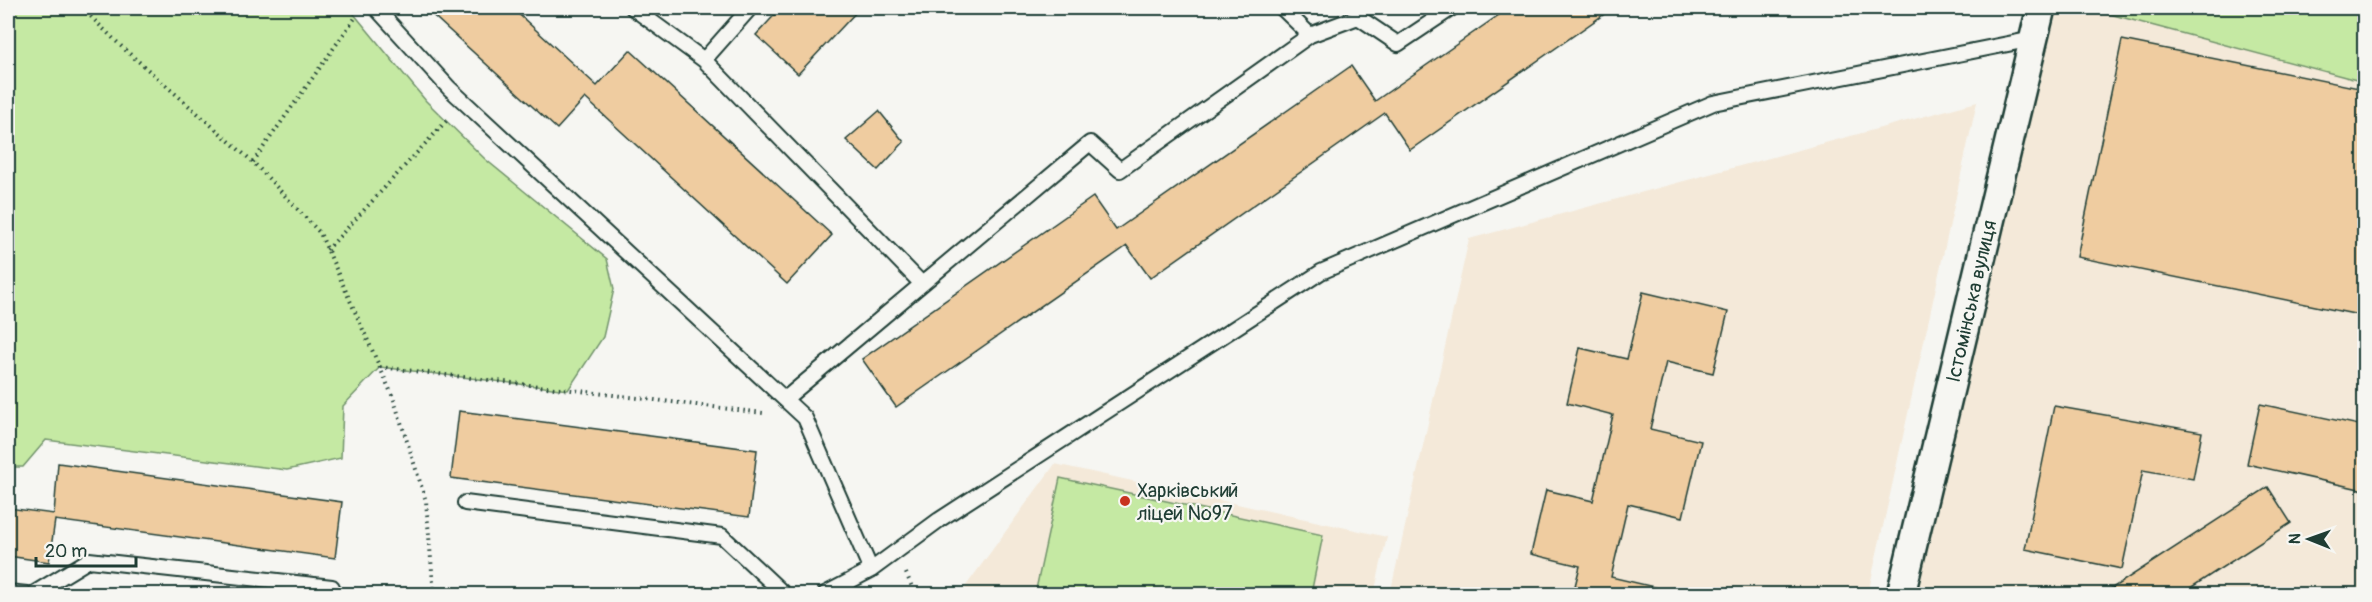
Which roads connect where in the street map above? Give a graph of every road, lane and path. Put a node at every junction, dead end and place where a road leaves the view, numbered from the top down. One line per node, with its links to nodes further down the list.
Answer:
1 (82, 8): 13 (path)
2 (376, 8): 12 (lane)
3 (633, 8): 11 (lane)
4 (750, 8): 11 (lane)
5 (1282, 8): 9 (lane)
6 (1452, 8): 9 (lane)
7 (2041, 8): 10 (street, Істомінська вулиця)
8 (355, 17): 13 (path)
9 (1310, 35): 15 (lane)
10 (2033, 39): 20 (lane); 28 (street, Істомінська вулиця)
11 (704, 60): 15 (lane)
12 (464, 102): 14 (path); 17 (lane)
13 (253, 162): 14 (path)
14 (327, 250): 16 (path)
15 (922, 284): 17 (lane)
16 (380, 367): 18 (path); 25 (path)
17 (785, 399): 18 (lane)
18 (805, 418): 20 (lane)
19 (465, 503): 26 (lane)
20 (871, 570): 27 (lane)
21 (332, 587): 24 (lane)
22 (8, 592): 23 (lane)
23 (27, 594)
24 (33, 594)
25 (434, 594)
26 (784, 594)
27 (825, 594)
28 (1901, 594)

